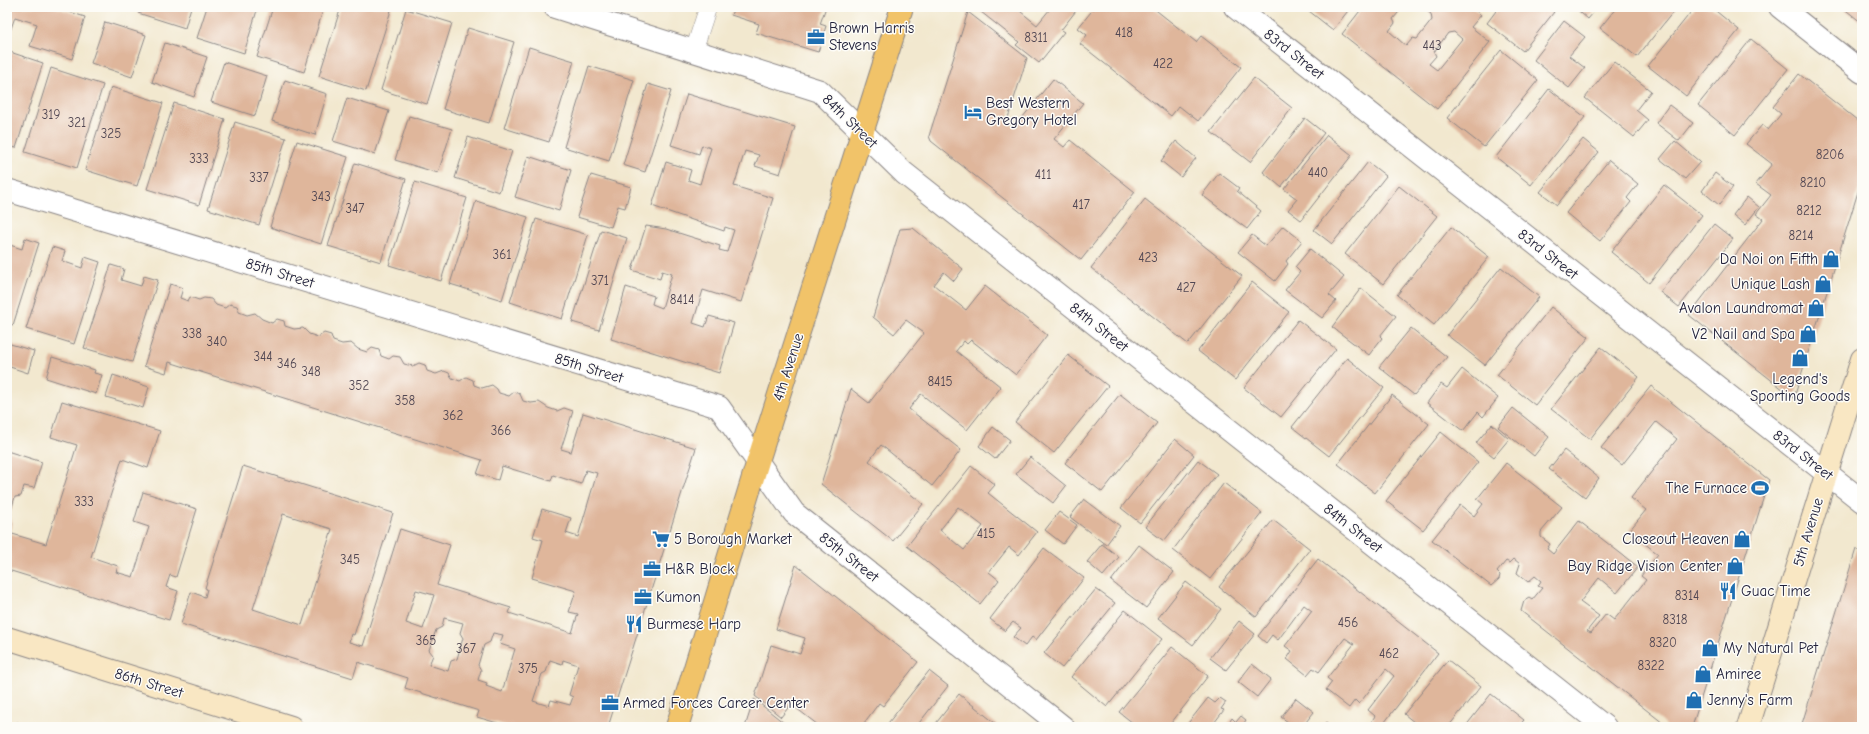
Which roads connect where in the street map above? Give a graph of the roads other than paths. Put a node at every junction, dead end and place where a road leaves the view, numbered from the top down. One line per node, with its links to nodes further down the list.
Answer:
1 (554, 7): 6 (street, 84th Street)
2 (708, 7): 6 (lane)
3 (902, 7): 8 (main road, 4th Avenue)
4 (1235, 7): 12 (street, 83rd Street)
5 (1780, 7): 7 (street)
6 (694, 50): 8 (street, 84th Street)
7 (1862, 72)
8 (863, 132): 11 (main road, 4th Avenue); 18 (street, 84th Street)
9 (7, 190): 11 (street, 85th Street)
10 (1862, 359): 12 (street, 5th Avenue)
11 (758, 461): 16 (main road, 4th Avenue); 17 (street, 85th Street)
12 (1826, 474): 13 (street, 83rd Street); 19 (street, 5th Avenue)
13 (1862, 501)
14 (7, 638): 15 (street, 86th Street)
15 (291, 727)
16 (677, 727)
17 (1063, 727)
18 (1605, 727)
19 (1748, 727)

